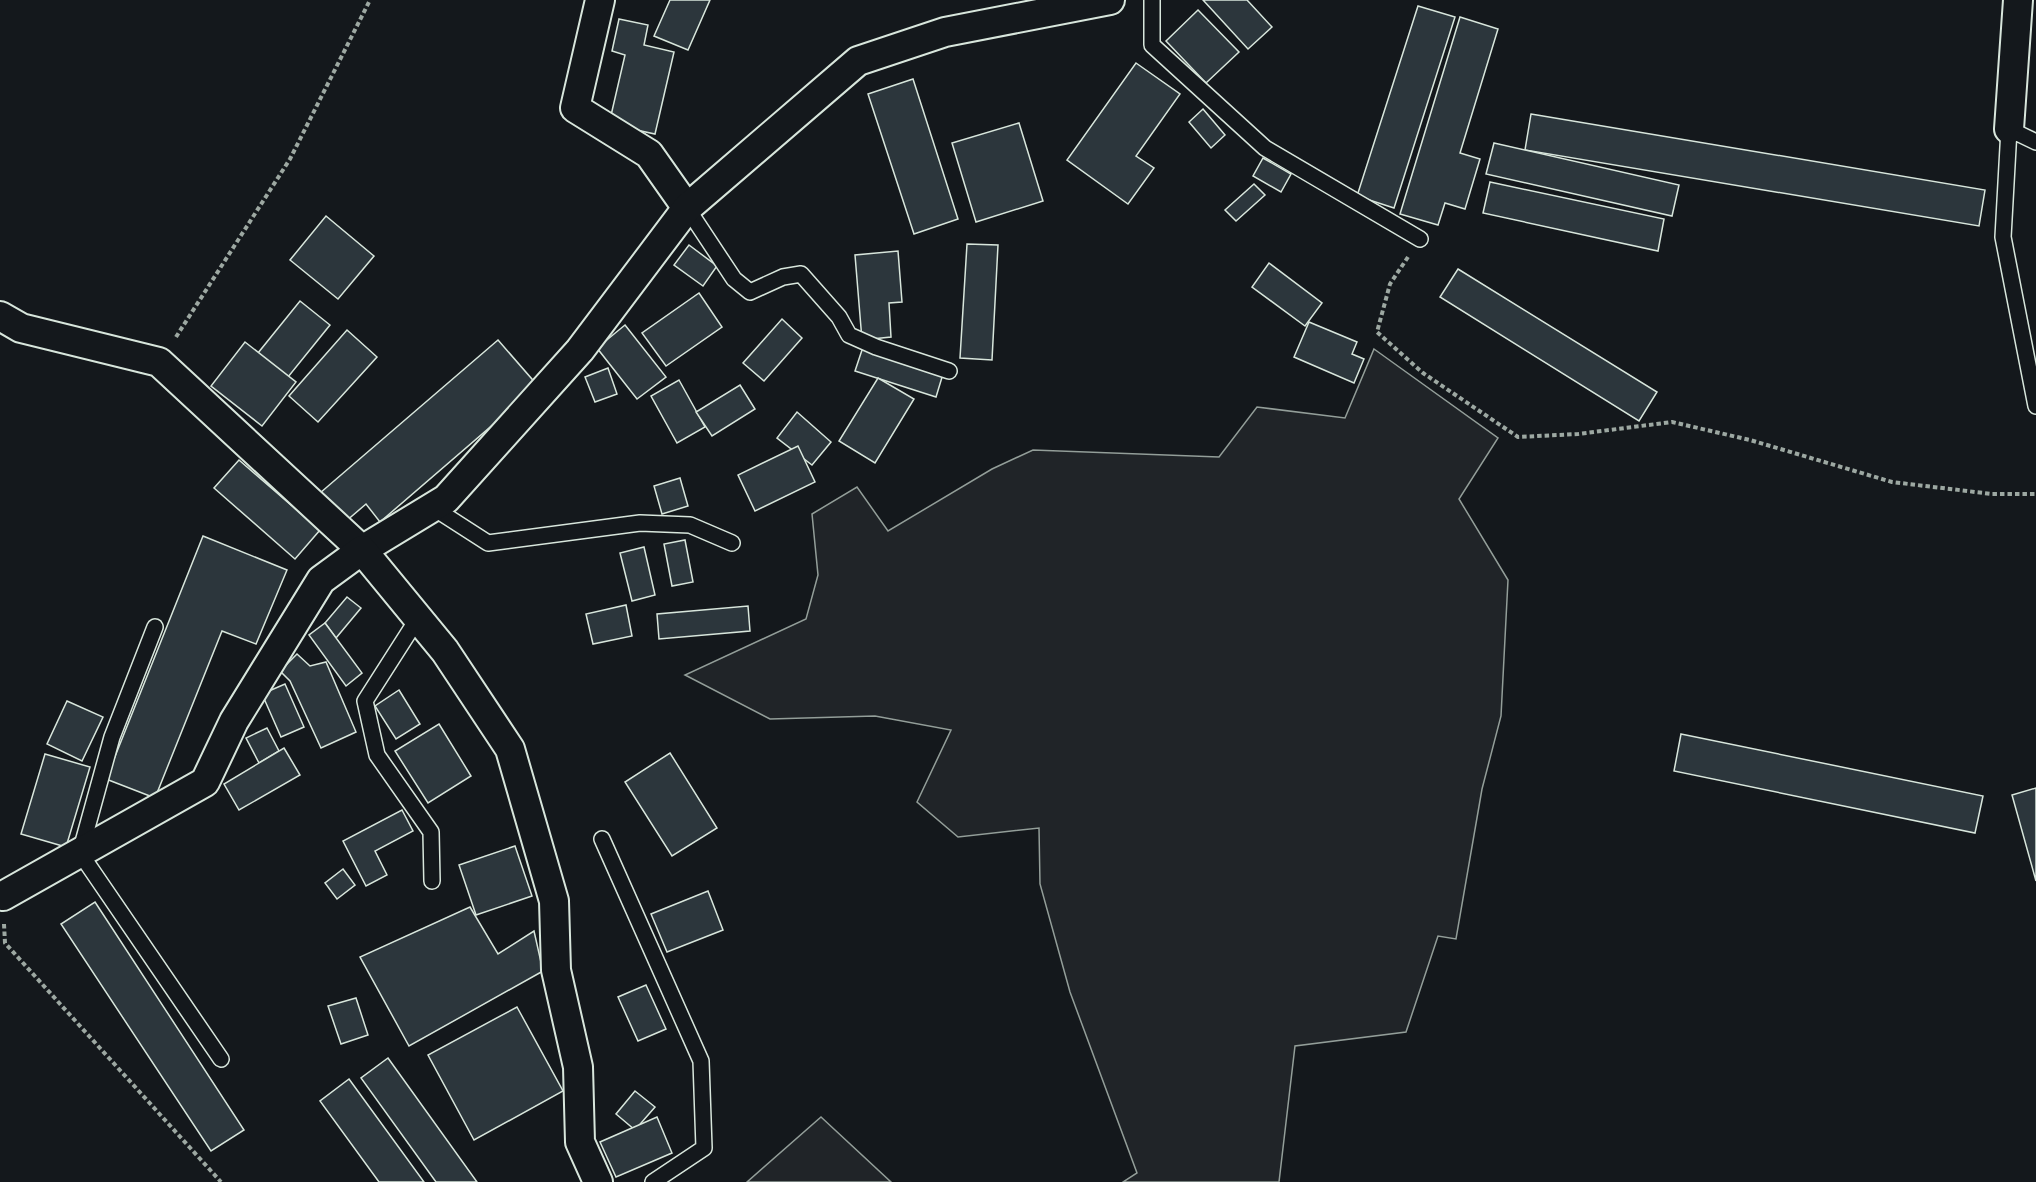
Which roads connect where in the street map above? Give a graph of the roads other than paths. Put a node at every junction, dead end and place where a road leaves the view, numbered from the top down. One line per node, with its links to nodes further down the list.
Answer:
1 (600, 0): 7 (street)
2 (1110, 0): 7 (street)
3 (1152, 0): 8 (lane)
4 (2018, 0): 5 (street)
5 (2009, 129): 6 (lane); 11 (lane)
6 (2036, 142)
7 (687, 208): 10 (lane); 12 (street)
8 (1420, 239)
9 (0, 316): 14 (street)
10 (949, 371)
11 (2036, 406)
12 (432, 507): 13 (lane); 14 (street)
13 (732, 543)
14 (362, 550): 15 (street); 18 (street)
15 (418, 618): 19 (lane); 22 (street)
16 (155, 627): 18 (lane)
17 (602, 839): 23 (lane)
18 (80, 853): 20 (street); 21 (lane)
19 (432, 881)
20 (3, 896)
21 (222, 1059)
22 (598, 1182)
23 (654, 1182)

